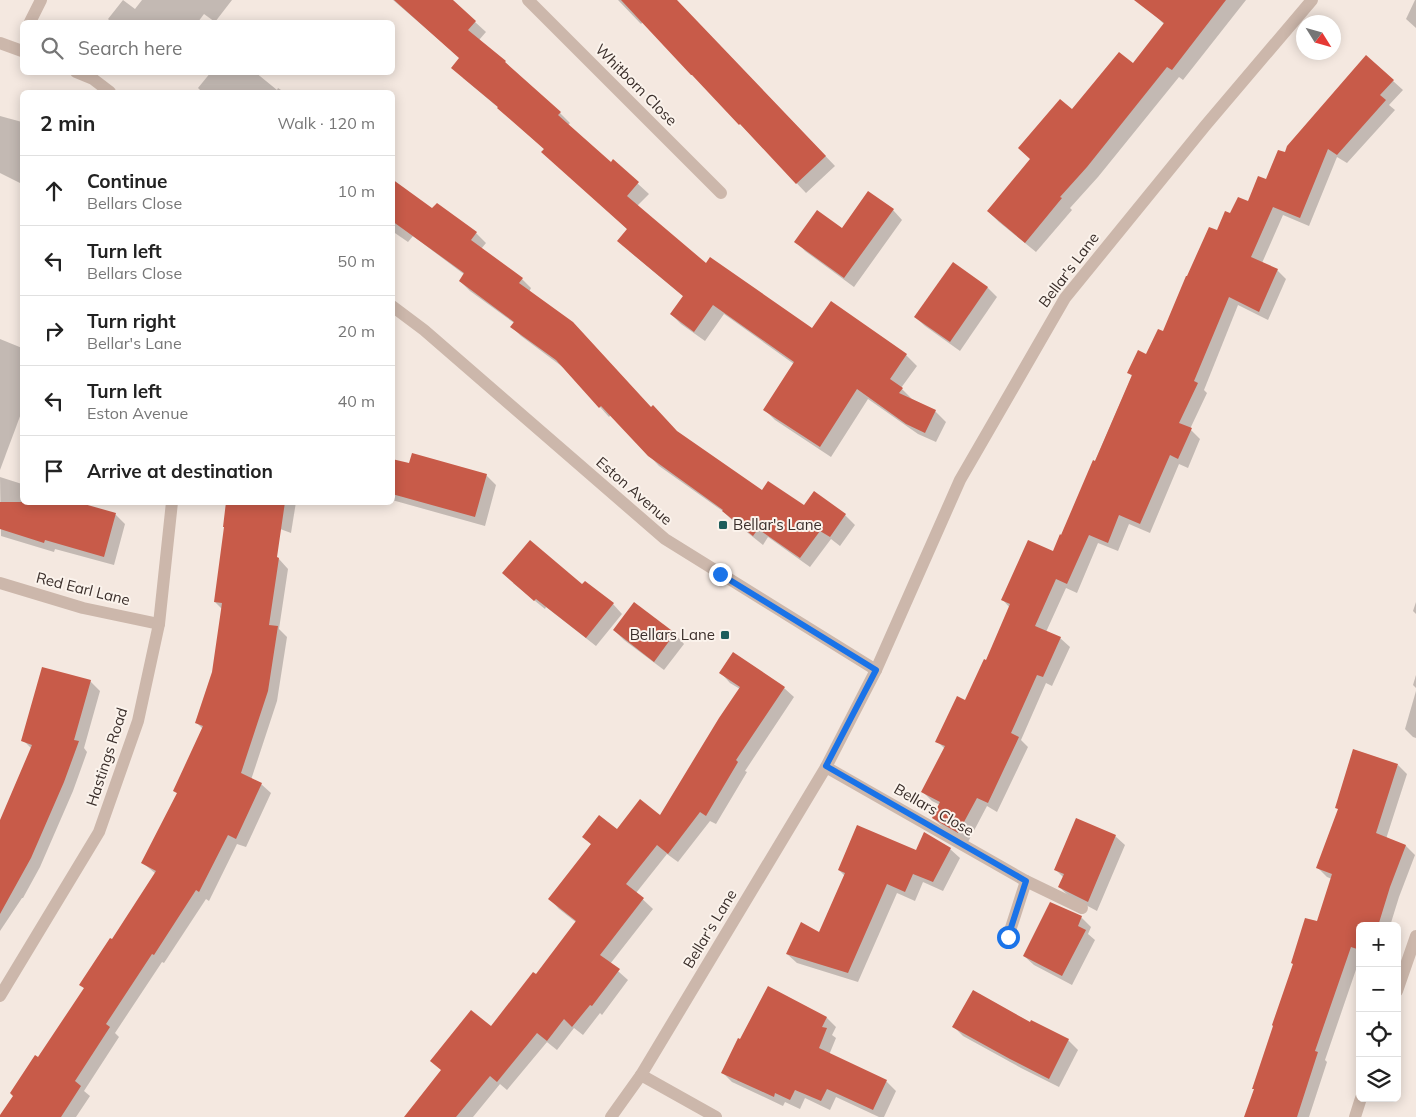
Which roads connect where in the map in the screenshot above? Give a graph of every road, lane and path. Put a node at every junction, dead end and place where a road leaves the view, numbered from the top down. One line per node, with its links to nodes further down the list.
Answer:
1 (41, 0): 4 (street)
2 (528, 0): 9 (street, Whitborn Close)
3 (1312, 0): 14 (street, Bellar's Lane)
4 (31, 20)
5 (0, 43): 6 (street)
6 (20, 47)
7 (83, 75): 8 (street)
8 (107, 90)
9 (721, 193)
10 (395, 308): 14 (street, Eston Avenue)
11 (172, 505): 13 (street, Hastings Road)
12 (0, 583): 13 (street, Red Earl Lane)
13 (159, 624): 21 (street, Hastings Road)
14 (876, 670): 15 (street, Bellar's Lane)
15 (826, 766): 16 (street, Bellars Close); 22 (street, Bellar's Lane)
16 (1026, 881): 17 (street, Bellars Close); 19 (street)
17 (1082, 908)
18 (1416, 936): 20 (street)
19 (1008, 937)
20 (1401, 980)
21 (0, 996)
22 (641, 1075): 24 (street, Bellar's Lane); 25 (street)
23 (1360, 1102): 26 (street)
24 (611, 1117)
25 (716, 1117)
26 (1355, 1117)

